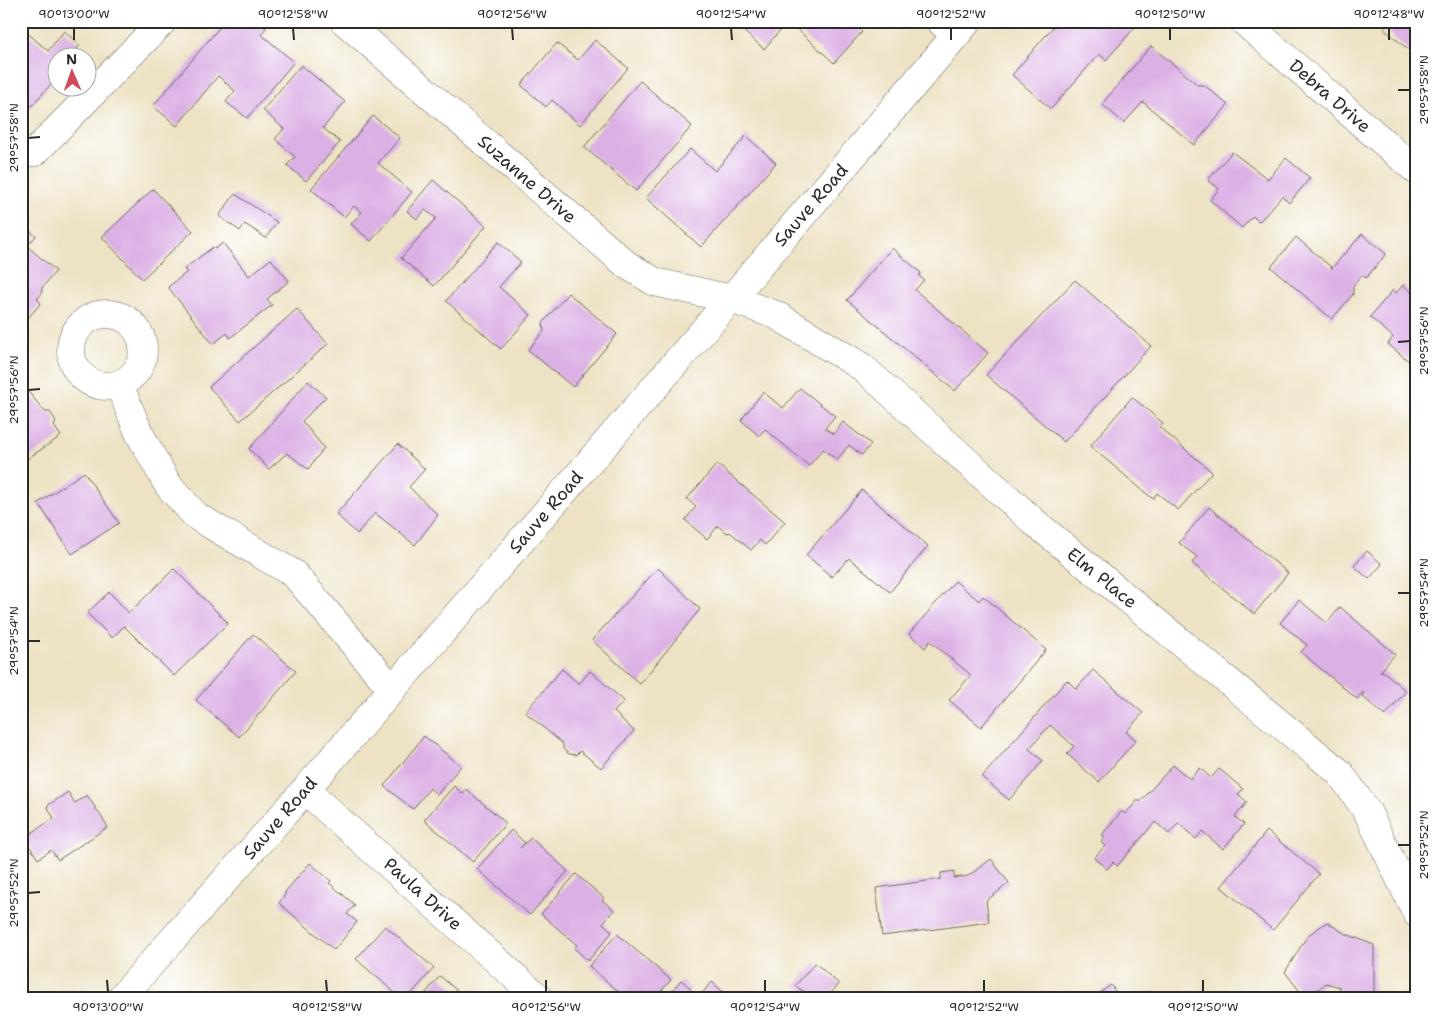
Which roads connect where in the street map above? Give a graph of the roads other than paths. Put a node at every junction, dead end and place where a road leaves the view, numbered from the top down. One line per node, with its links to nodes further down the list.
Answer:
1 (162, 21): 5 (street)
2 (344, 21): 7 (street, Suzanne Drive)
3 (1243, 21): 6 (street, Debra Drive)
4 (954, 26): 7 (street, Sauve Road)
5 (28, 152)
6 (1417, 171)
7 (731, 299): 9 (street, Sauve Road); 11 (street, Elm Place)
8 (119, 384): 9 (street)
9 (392, 689): 10 (street, Sauve Road)
10 (305, 790): 12 (street, Sauve Road); 13 (street, Paula Drive)
11 (1417, 914)
12 (120, 999)
13 (540, 999)

